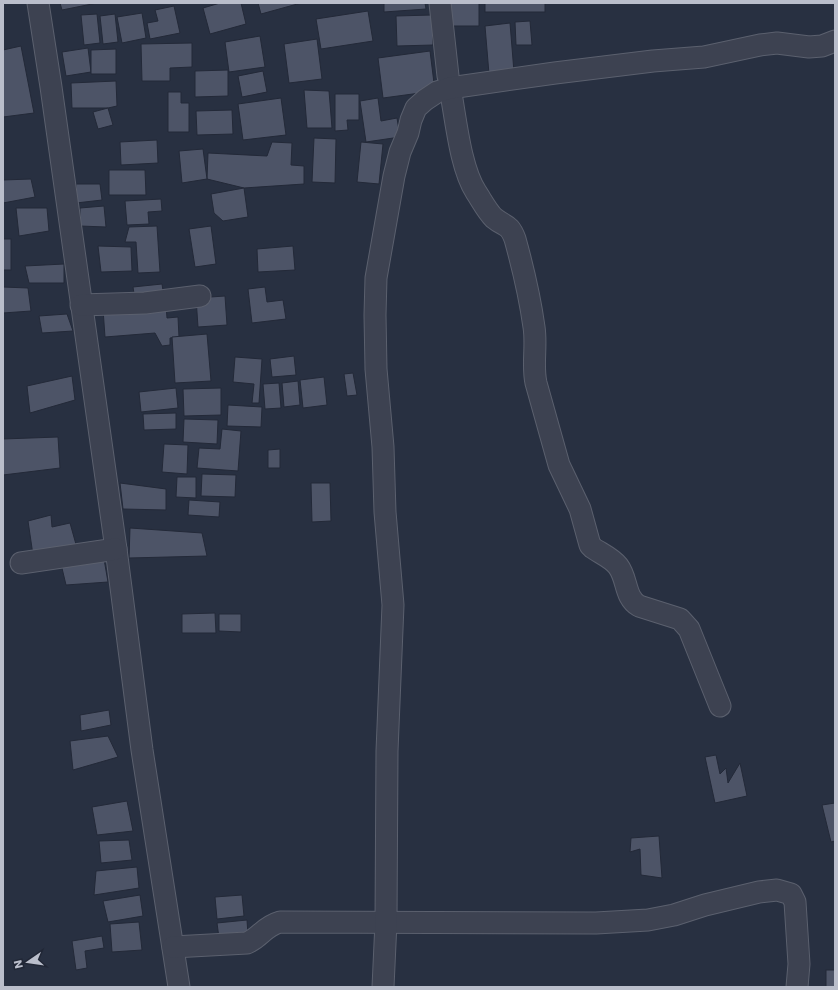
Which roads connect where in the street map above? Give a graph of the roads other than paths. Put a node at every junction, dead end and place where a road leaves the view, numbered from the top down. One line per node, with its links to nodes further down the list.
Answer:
1 (38, 3): 6 (street)
2 (440, 3): 4 (street)
3 (835, 41): 4 (street)
4 (449, 82): 9 (street); 10 (street)
5 (200, 296): 6 (street)
6 (81, 305): 7 (street)
7 (116, 550): 8 (street); 11 (street)
8 (21, 563)
9 (720, 706)
10 (386, 922): 11 (street); 13 (street); 14 (street)
11 (172, 947): 12 (street)
12 (179, 987)
13 (383, 987)
14 (797, 987)

